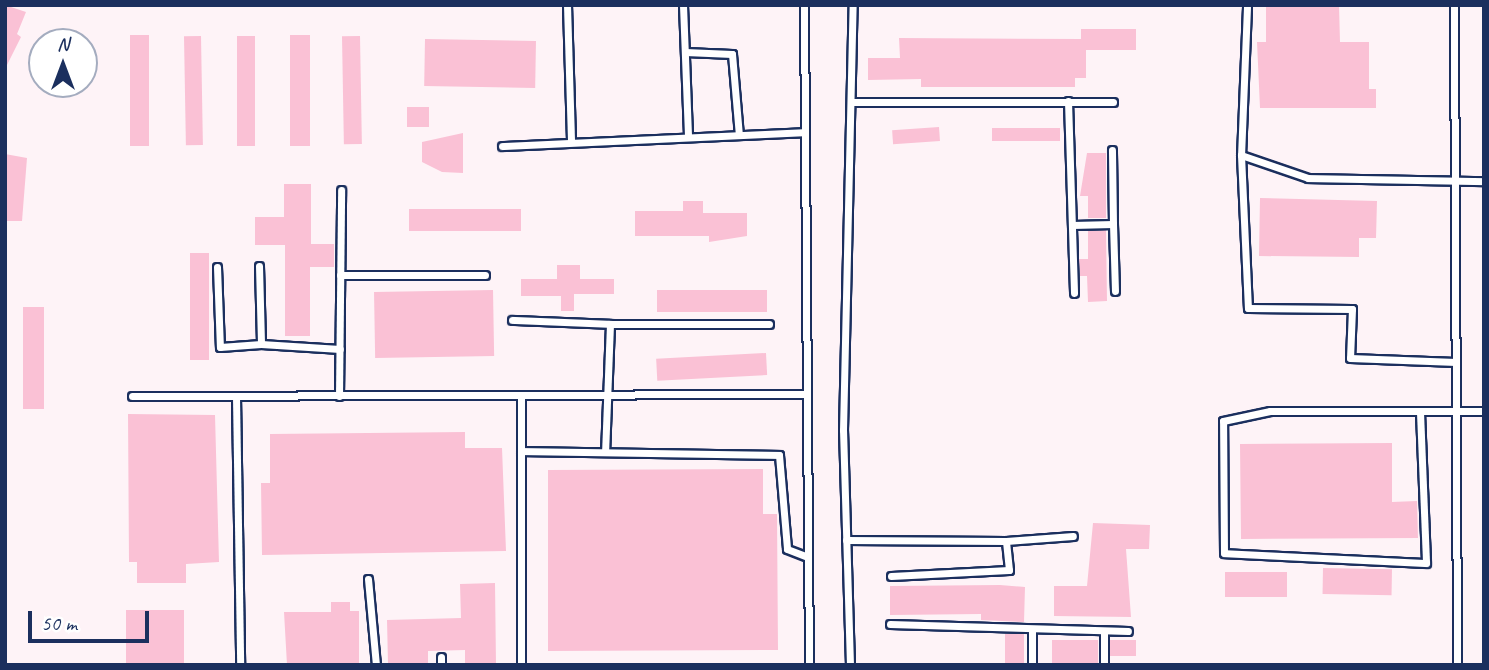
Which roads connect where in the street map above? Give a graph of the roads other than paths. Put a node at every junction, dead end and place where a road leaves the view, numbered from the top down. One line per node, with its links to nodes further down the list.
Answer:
1 (568, 5): 14 (lane)
2 (683, 5): 7 (lane)
3 (804, 5): 11 (lane)
4 (853, 5): 9 (lane)
5 (1454, 5): 19 (lane)
6 (1247, 7): 17 (lane)
7 (685, 51): 12 (lane); 13 (lane)
8 (1068, 101): 9 (lane); 10 (lane); 22 (lane)
9 (851, 102): 47 (lane)
10 (1113, 102)
11 (805, 132): 12 (lane); 35 (lane)
12 (739, 135): 13 (lane)
13 (688, 137): 14 (lane)
14 (570, 142): 15 (lane)
15 (502, 146)
16 (1112, 150): 21 (lane)
17 (1241, 155): 19 (lane); 34 (lane)
18 (1484, 181): 19 (lane)
19 (1455, 182): 34 (lane)
20 (341, 190): 25 (lane)
21 (1113, 224): 22 (lane); 27 (lane)
22 (1072, 225): 28 (lane)
23 (259, 266): 32 (lane)
24 (217, 267): 32 (lane)
25 (340, 275): 26 (lane); 33 (lane)
26 (485, 275)
27 (1115, 291)
28 (1074, 293)
29 (512, 320): 30 (lane)
30 (610, 324): 31 (lane); 36 (lane)
31 (769, 324)
32 (261, 344): 33 (lane)
33 (340, 349): 38 (lane)
34 (1456, 362): 43 (lane)
35 (807, 394): 36 (lane); 49 (lane)
36 (607, 395): 39 (lane); 45 (lane)
37 (132, 396): 40 (lane)
38 (340, 396): 39 (lane); 40 (lane)
39 (521, 396): 44 (lane)
40 (236, 397): 56 (lane)
41 (1484, 411): 43 (lane)
42 (1420, 412): 42 (lane); 43 (lane)
43 (1456, 412): 63 (lane)
44 (521, 451): 45 (lane); 58 (lane)
45 (605, 452): 49 (lane)
46 (1073, 536): 48 (lane)
47 (846, 540): 48 (lane); 60 (lane)
48 (1006, 541): 50 (lane)
49 (808, 557): 59 (lane)
50 (891, 576)
51 (368, 579): 57 (lane)
52 (890, 624): 53 (lane)
53 (1032, 630): 54 (lane); 61 (lane)
54 (1104, 631): 55 (lane); 62 (lane)
55 (1128, 631)
56 (240, 665)
57 (376, 665)
58 (521, 665)
59 (809, 665)
60 (850, 665)
61 (1032, 665)
62 (1104, 665)
63 (1457, 665)

